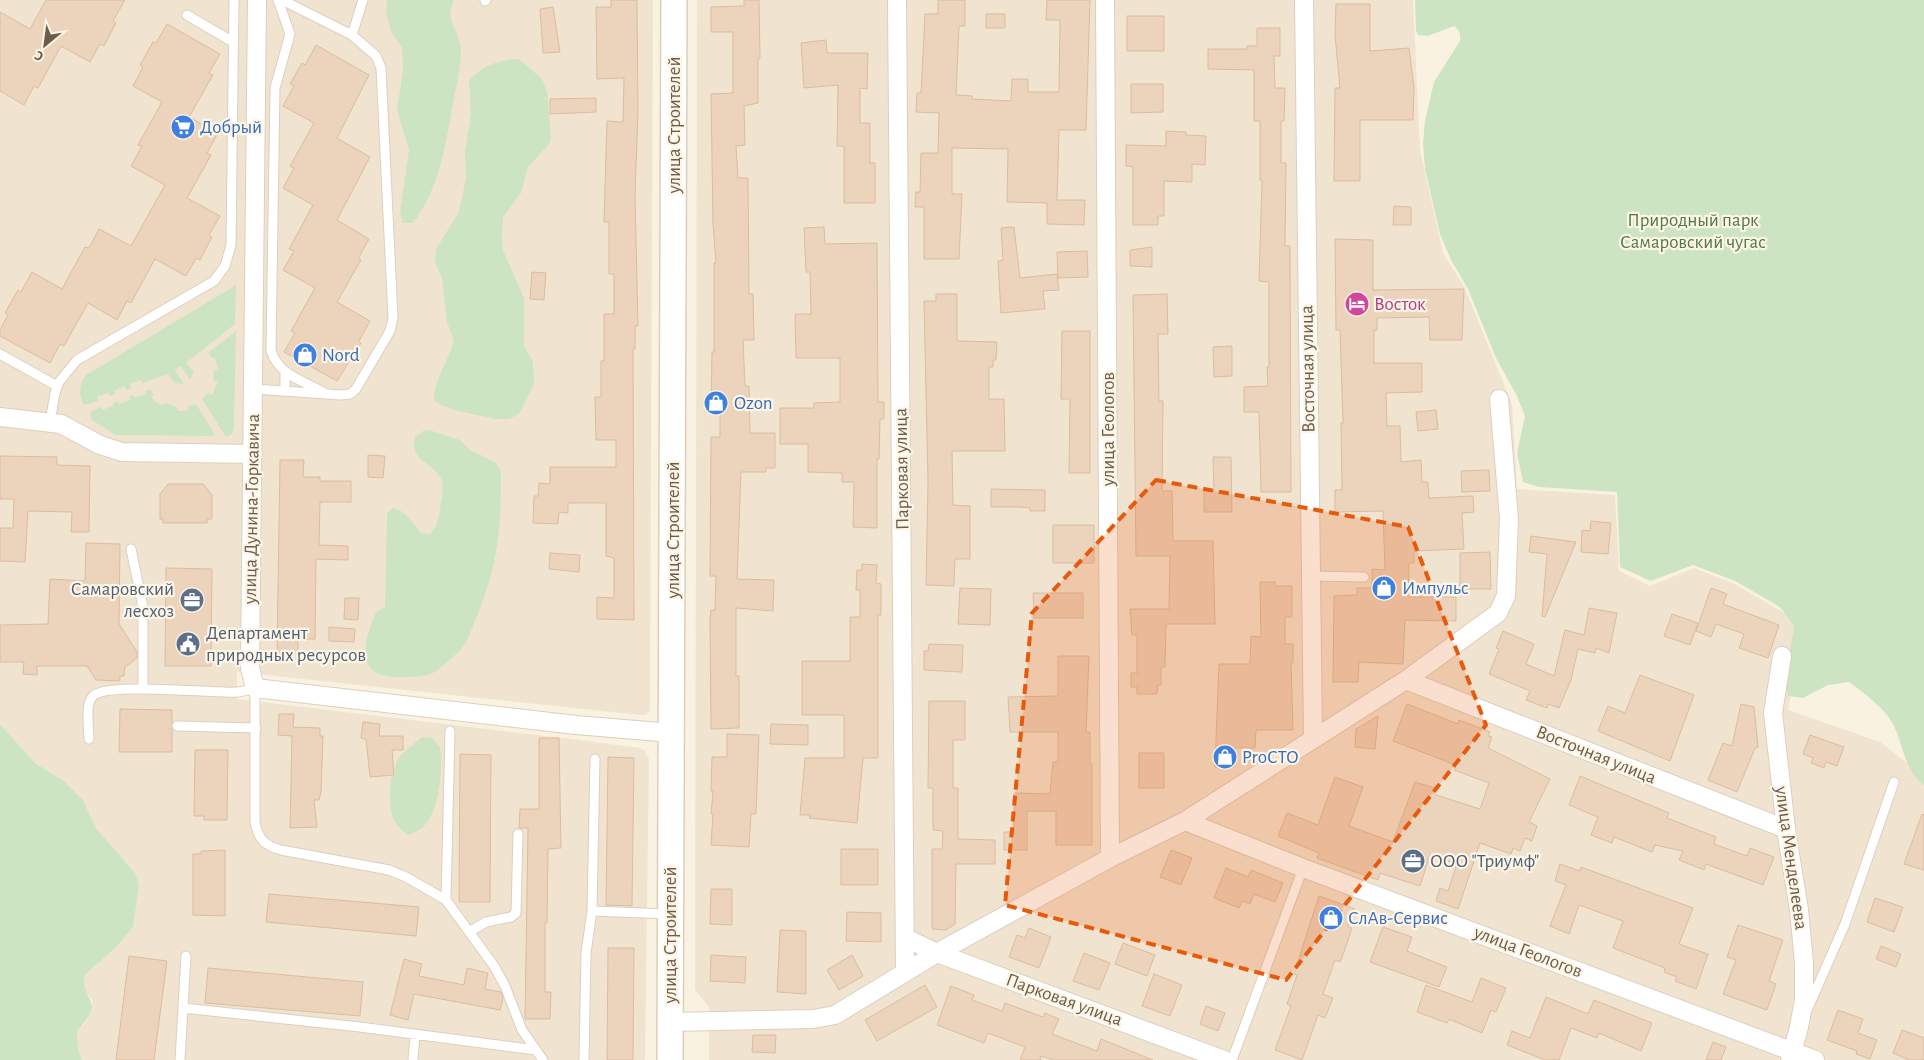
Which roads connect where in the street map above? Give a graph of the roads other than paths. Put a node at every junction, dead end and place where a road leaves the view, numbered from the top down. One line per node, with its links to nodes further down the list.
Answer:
1 (234, 0): 11 (lane)
2 (258, 0): 15 (street, улица Дунина-Горкавича)
3 (280, 0): 10 (lane); 13 (lane)
4 (363, 0): 10 (lane)
5 (674, 0): 32 (main road, улица Строителей)
6 (898, 0): 46 (street, Парковая улица)
7 (1106, 0): 40 (street, улица Геологов)
8 (1304, 0): 23 (street, Восточная улица)
9 (188, 16): 11 (lane)
10 (352, 35): 17 (lane)
11 (233, 42): 14 (lane)
12 (0, 354): 14 (lane)
13 (285, 372): 16 (lane); 17 (lane)
14 (58, 386): 20 (lane)
15 (253, 388): 16 (lane); 21 (street, улица Дунина-Горкавича)
16 (285, 391): 17 (lane)
17 (328, 394)
18 (1499, 399): 26 (street)
19 (0, 416): 20 (street)
20 (50, 422): 21 (street)
21 (253, 454): 27 (street, улица Дунина-Горкавича)
22 (131, 549): 28 (lane)
23 (1311, 576): 24 (lane); 33 (street, Восточная улица)
24 (1364, 577)
25 (1782, 656): 38 (street, улица Менделеева)
26 (1406, 680): 33 (street); 38 (street, Восточная улица)
27 (256, 688): 28 (lane); 30 (lane); 32 (street)
28 (143, 689): 34 (lane)
29 (177, 726): 30 (lane)
30 (256, 728): 42 (lane)
31 (450, 731): 42 (lane)
32 (672, 733): 44 (main road, улица Строителей)
33 (1313, 738): 37 (street)
34 (89, 739)
35 (595, 759): 43 (lane)
36 (1894, 782): 52 (lane)
37 (1185, 821): 40 (street); 41 (street, улица Геологов)
38 (1786, 830): 52 (street, улица Менделеева)
39 (518, 834): 45 (lane)
40 (1110, 858): 47 (street)
41 (1304, 868): 55 (street, улица Геологов); 62 (lane)
42 (446, 900): 45 (lane)
43 (592, 911): 44 (lane); 59 (lane)
44 (670, 914): 51 (main road, улица Строителей)
45 (469, 932): 54 (lane)
46 (906, 938): 47 (street, Парковая улица); 49 (street, Парковая улица)
47 (937, 953): 49 (street); 61 (street, Парковая улица)
48 (186, 956): 50 (lane)
49 (905, 971): 51 (street)
50 (183, 1008): 53 (lane); 56 (lane)
51 (670, 1022): 60 (main road, улица Строителей)
52 (1799, 1027): 55 (street, улица Менделеева)
53 (415, 1035): 54 (lane); 57 (lane)
54 (536, 1050): 58 (lane)
55 (1791, 1056): 63 (street, улица Геологов)
56 (180, 1060)
57 (413, 1060)
58 (543, 1060)
59 (584, 1060)
60 (670, 1060)
61 (1224, 1060)
62 (1232, 1060)
63 (1816, 1060)

